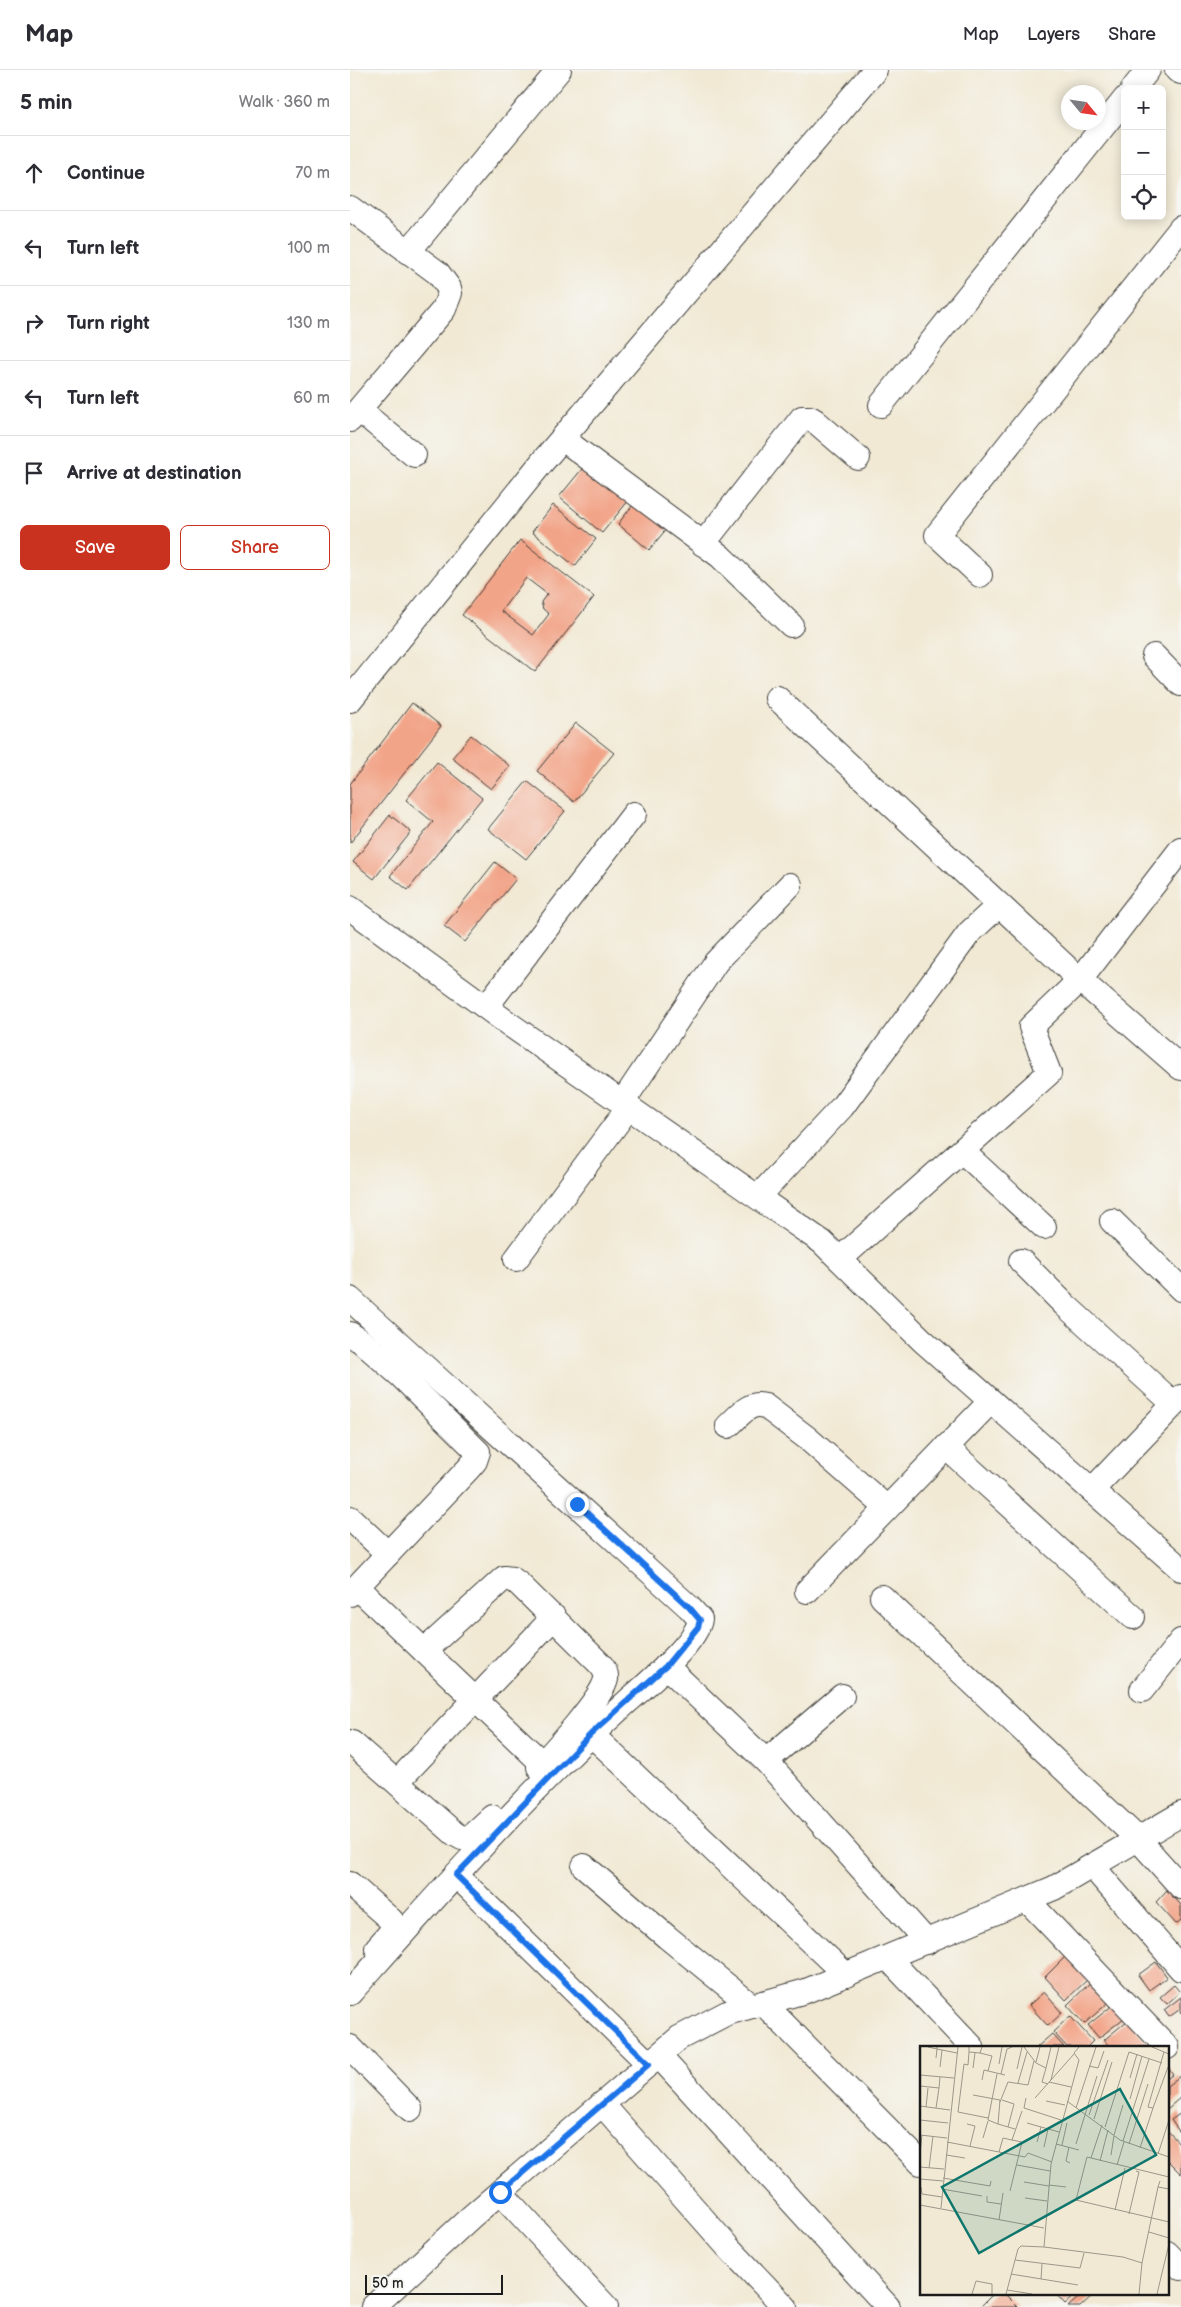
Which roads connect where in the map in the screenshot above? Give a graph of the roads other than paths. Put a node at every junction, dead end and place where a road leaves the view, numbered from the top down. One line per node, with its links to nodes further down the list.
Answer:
1 (559, 70): 10 (street)
2 (875, 70): 13 (street)
3 (1148, 70): 6 (street)
4 (1178, 70): 5 (street)
5 (1181, 72)
6 (1136, 85)
7 (1121, 104): 11 (street)
8 (350, 208): 10 (street)
9 (1181, 228): 17 (street)
10 (408, 252): 12 (street)
11 (881, 405)
12 (354, 415): 14 (street)
13 (563, 439): 16 (street); 22 (street)
14 (414, 455)
15 (858, 458): 16 (street)
16 (703, 544): 18 (street)
17 (980, 575)
18 (791, 625)
19 (1154, 656): 20 (street)
20 (1181, 684)
21 (777, 698): 26 (street)
22 (350, 700)
23 (634, 814): 29 (street)
24 (1181, 849): 28 (street)
25 (790, 885): 31 (street)
26 (999, 905): 28 (street); 33 (street)
27 (350, 908): 29 (street)
28 (1080, 980): 30 (street); 32 (street)
29 (486, 1007): 31 (street)
30 (1181, 1068)
31 (625, 1105): 33 (street); 36 (street)
32 (962, 1151): 35 (street); 37 (street)
33 (758, 1197): 37 (street)
34 (1112, 1220): 39 (street)
35 (1044, 1227)
36 (516, 1259)
37 (840, 1260): 43 (street)
38 (1021, 1261): 42 (street)
39 (1181, 1289)
40 (350, 1299): 58 (street)
41 (350, 1334): 49 (street)
42 (1178, 1400): 46 (street)
43 (991, 1401): 45 (street); 46 (street)
44 (728, 1426): 47 (street)
45 (946, 1447): 47 (street); 55 (street)
46 (1092, 1490): 50 (street)
47 (887, 1508): 51 (street)
48 (350, 1518): 49 (street)
49 (388, 1554): 52 (street)
50 (1181, 1569)
51 (807, 1590)
52 (354, 1591): 57 (street)
53 (882, 1597): 68 (street)
54 (554, 1617): 57 (street); 61 (street); 65 (street)
55 (1133, 1617)
56 (1181, 1641): 59 (street)
57 (424, 1651): 61 (street)
58 (666, 1666): 62 (street); 64 (street)
59 (1142, 1690)
60 (842, 1696): 64 (street)
61 (474, 1699): 65 (street); 66 (street)
62 (591, 1734): 71 (street); 78 (street)
63 (352, 1743): 66 (street)
64 (766, 1761): 75 (street)
65 (542, 1764): 66 (street)
66 (397, 1782)
67 (1181, 1814): 68 (street)
68 (1138, 1839): 70 (street); 73 (street)
69 (584, 1866): 81 (street)
70 (1092, 1866): 74 (street); 77 (street)
71 (456, 1875): 80 (street); 86 (street)
72 (350, 1884): 79 (street)
73 (1181, 1887)
74 (1027, 1900): 75 (street); 83 (street)
75 (926, 1942): 76 (street)
76 (888, 1958): 78 (street); 82 (street)
77 (1181, 1969)
78 (846, 1975): 81 (street)
79 (350, 1976)
80 (350, 1993)
81 (758, 2005): 86 (street); 90 (street)
82 (971, 2046)
83 (1166, 2046)
84 (350, 2047): 89 (street)
85 (1168, 2048): 87 (street)
86 (654, 2060): 88 (street); 97 (street)
87 (1181, 2062)
88 (602, 2104): 91 (street); 96 (street)
89 (410, 2109)
90 (920, 2162)
91 (500, 2192): 94 (street); 95 (street)
92 (1168, 2254): 93 (street)
93 (1181, 2268)
94 (373, 2307)
95 (606, 2307)
96 (785, 2307)
97 (888, 2307)

